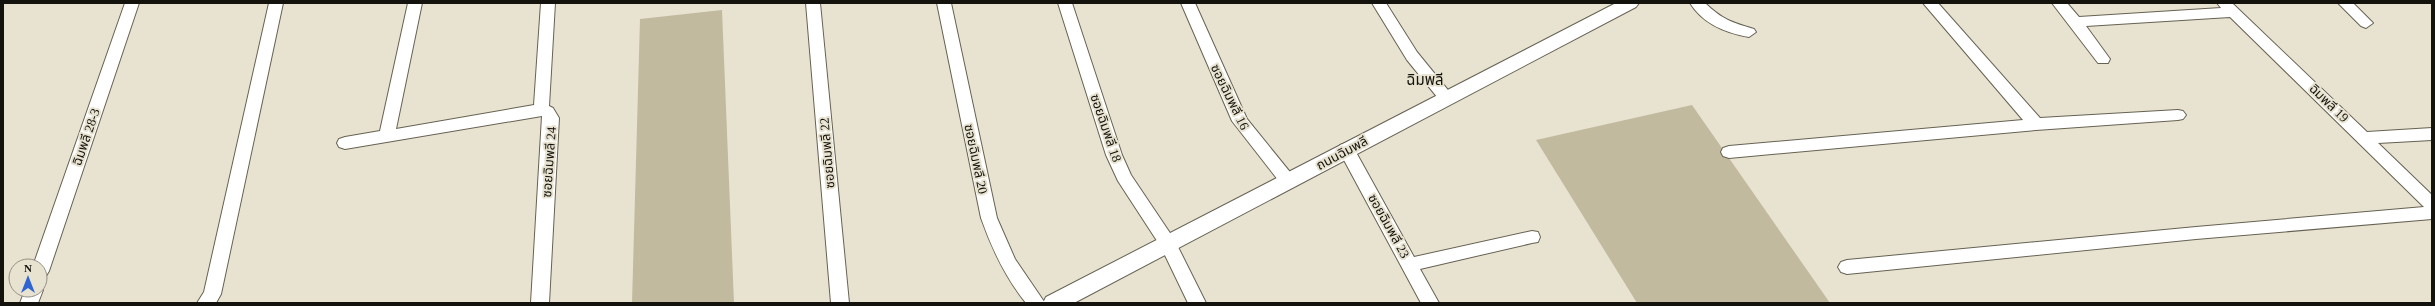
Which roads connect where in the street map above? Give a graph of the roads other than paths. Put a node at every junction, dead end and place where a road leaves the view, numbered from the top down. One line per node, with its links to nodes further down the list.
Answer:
1 (132, 3): 35 (street, ฉิมพลี 28-3)
2 (276, 3): 38 (street)
3 (415, 3): 24 (street)
4 (548, 3): 21 (street, ซอยฉิมพลี 24)
5 (813, 3): 40 (street, ซอยฉิมพลี 22)
6 (944, 3): 41 (street, ซอยฉิมพลี 20)
7 (1065, 3): 34 (street, ซอยฉิมพลี 18)
8 (1188, 3): 30 (street, ซอยฉิมพลี 16)
9 (1379, 3): 20 (street)
10 (1630, 3): 20 (street, ถนนฉิมพลี)
11 (1697, 3): 18 (street)
12 (1930, 3): 23 (street)
13 (2059, 3): 16 (street)
14 (2345, 3): 17 (street)
15 (2229, 7): 16 (street); 26 (street, ฉิมพลี 19)
16 (2075, 22): 19 (street)
17 (2366, 23)
18 (1749, 32)
19 (2103, 59)
20 (1447, 99): 28 (street, ถนนฉิมพลี)
21 (541, 109): 24 (street); 39 (street, ซอยฉิมพลี 24)
22 (2178, 115): 23 (street)
23 (2036, 124): 29 (street)
24 (387, 134): 27 (street)
25 (2432, 134): 26 (street)
26 (2365, 138): 31 (street, ฉิมพลี 19)
27 (345, 143)
28 (1346, 149): 30 (street, ถนนฉิมพลี); 36 (street, ซอยฉิมพลี 23)
29 (1729, 152)
30 (1288, 181): 34 (street, ถนนฉิมพลี)
31 (2432, 205)
32 (2432, 213): 37 (street)
33 (1532, 237): 36 (street)
34 (1168, 244): 42 (street, ถนนฉิมพลี); 43 (street, ซอยฉิมพลี 18)
35 (44, 258)
36 (1410, 265): 44 (street, ซอยฉิมพลี 23)
37 (1847, 267)
38 (206, 303)
39 (540, 303)
40 (840, 303)
41 (1036, 303)
42 (1054, 303)
43 (1197, 303)
44 (1430, 303)

